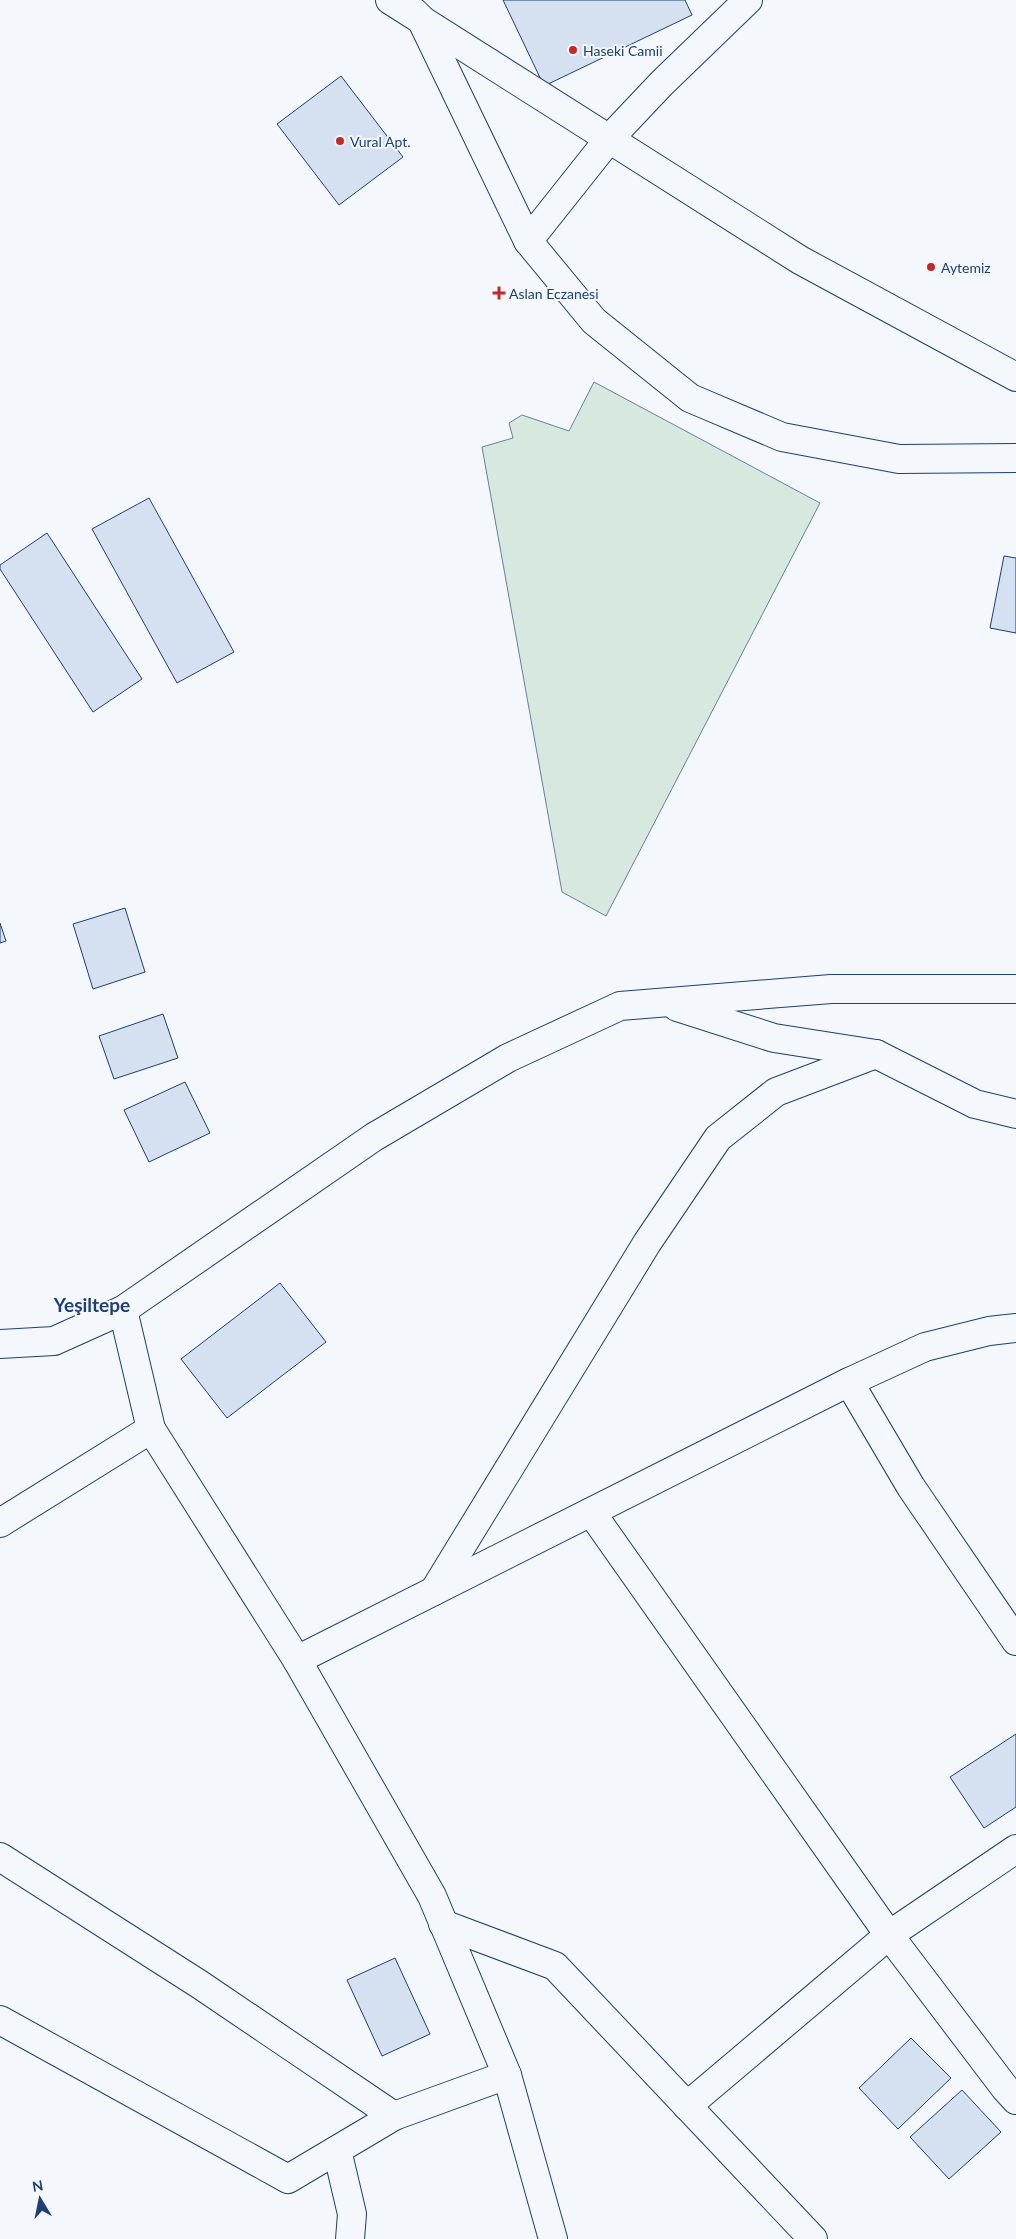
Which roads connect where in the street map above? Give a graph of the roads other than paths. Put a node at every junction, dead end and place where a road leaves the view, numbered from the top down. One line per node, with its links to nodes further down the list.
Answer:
1 (390, 0): 4 (street)
2 (402, 0): 4 (street)
3 (748, 0): 5 (street)
4 (421, 19): 5 (street); 6 (street)
5 (609, 139): 6 (street); 7 (street)
6 (528, 240): 8 (street)
7 (1016, 377)
8 (1016, 458)
9 (1016, 989): 10 (street)
10 (664, 1002): 11 (street); 13 (street)
11 (876, 1054): 12 (street); 20 (street)
12 (1016, 1114)
13 (123, 1310): 15 (street); 17 (street)
14 (1016, 1328): 16 (street)
15 (0, 1344)
16 (849, 1382): 18 (street); 21 (street)
17 (151, 1430): 19 (street); 22 (street)
18 (591, 1512): 20 (street); 26 (street)
19 (0, 1523)
20 (434, 1591): 22 (street)
21 (1016, 1641)
22 (297, 1660): 25 (street)
23 (1016, 1849): 26 (street)
24 (0, 1857): 31 (street)
25 (443, 1924): 28 (street); 30 (street)
26 (889, 1935): 29 (street); 30 (street)
27 (0, 2020): 32 (street)
28 (507, 2075): 31 (street); 34 (street)
29 (1016, 2100)
30 (687, 2106): 35 (street)
31 (394, 2116): 32 (street)
32 (337, 2150): 33 (street)
33 (350, 2239)
34 (553, 2239)
35 (813, 2239)

